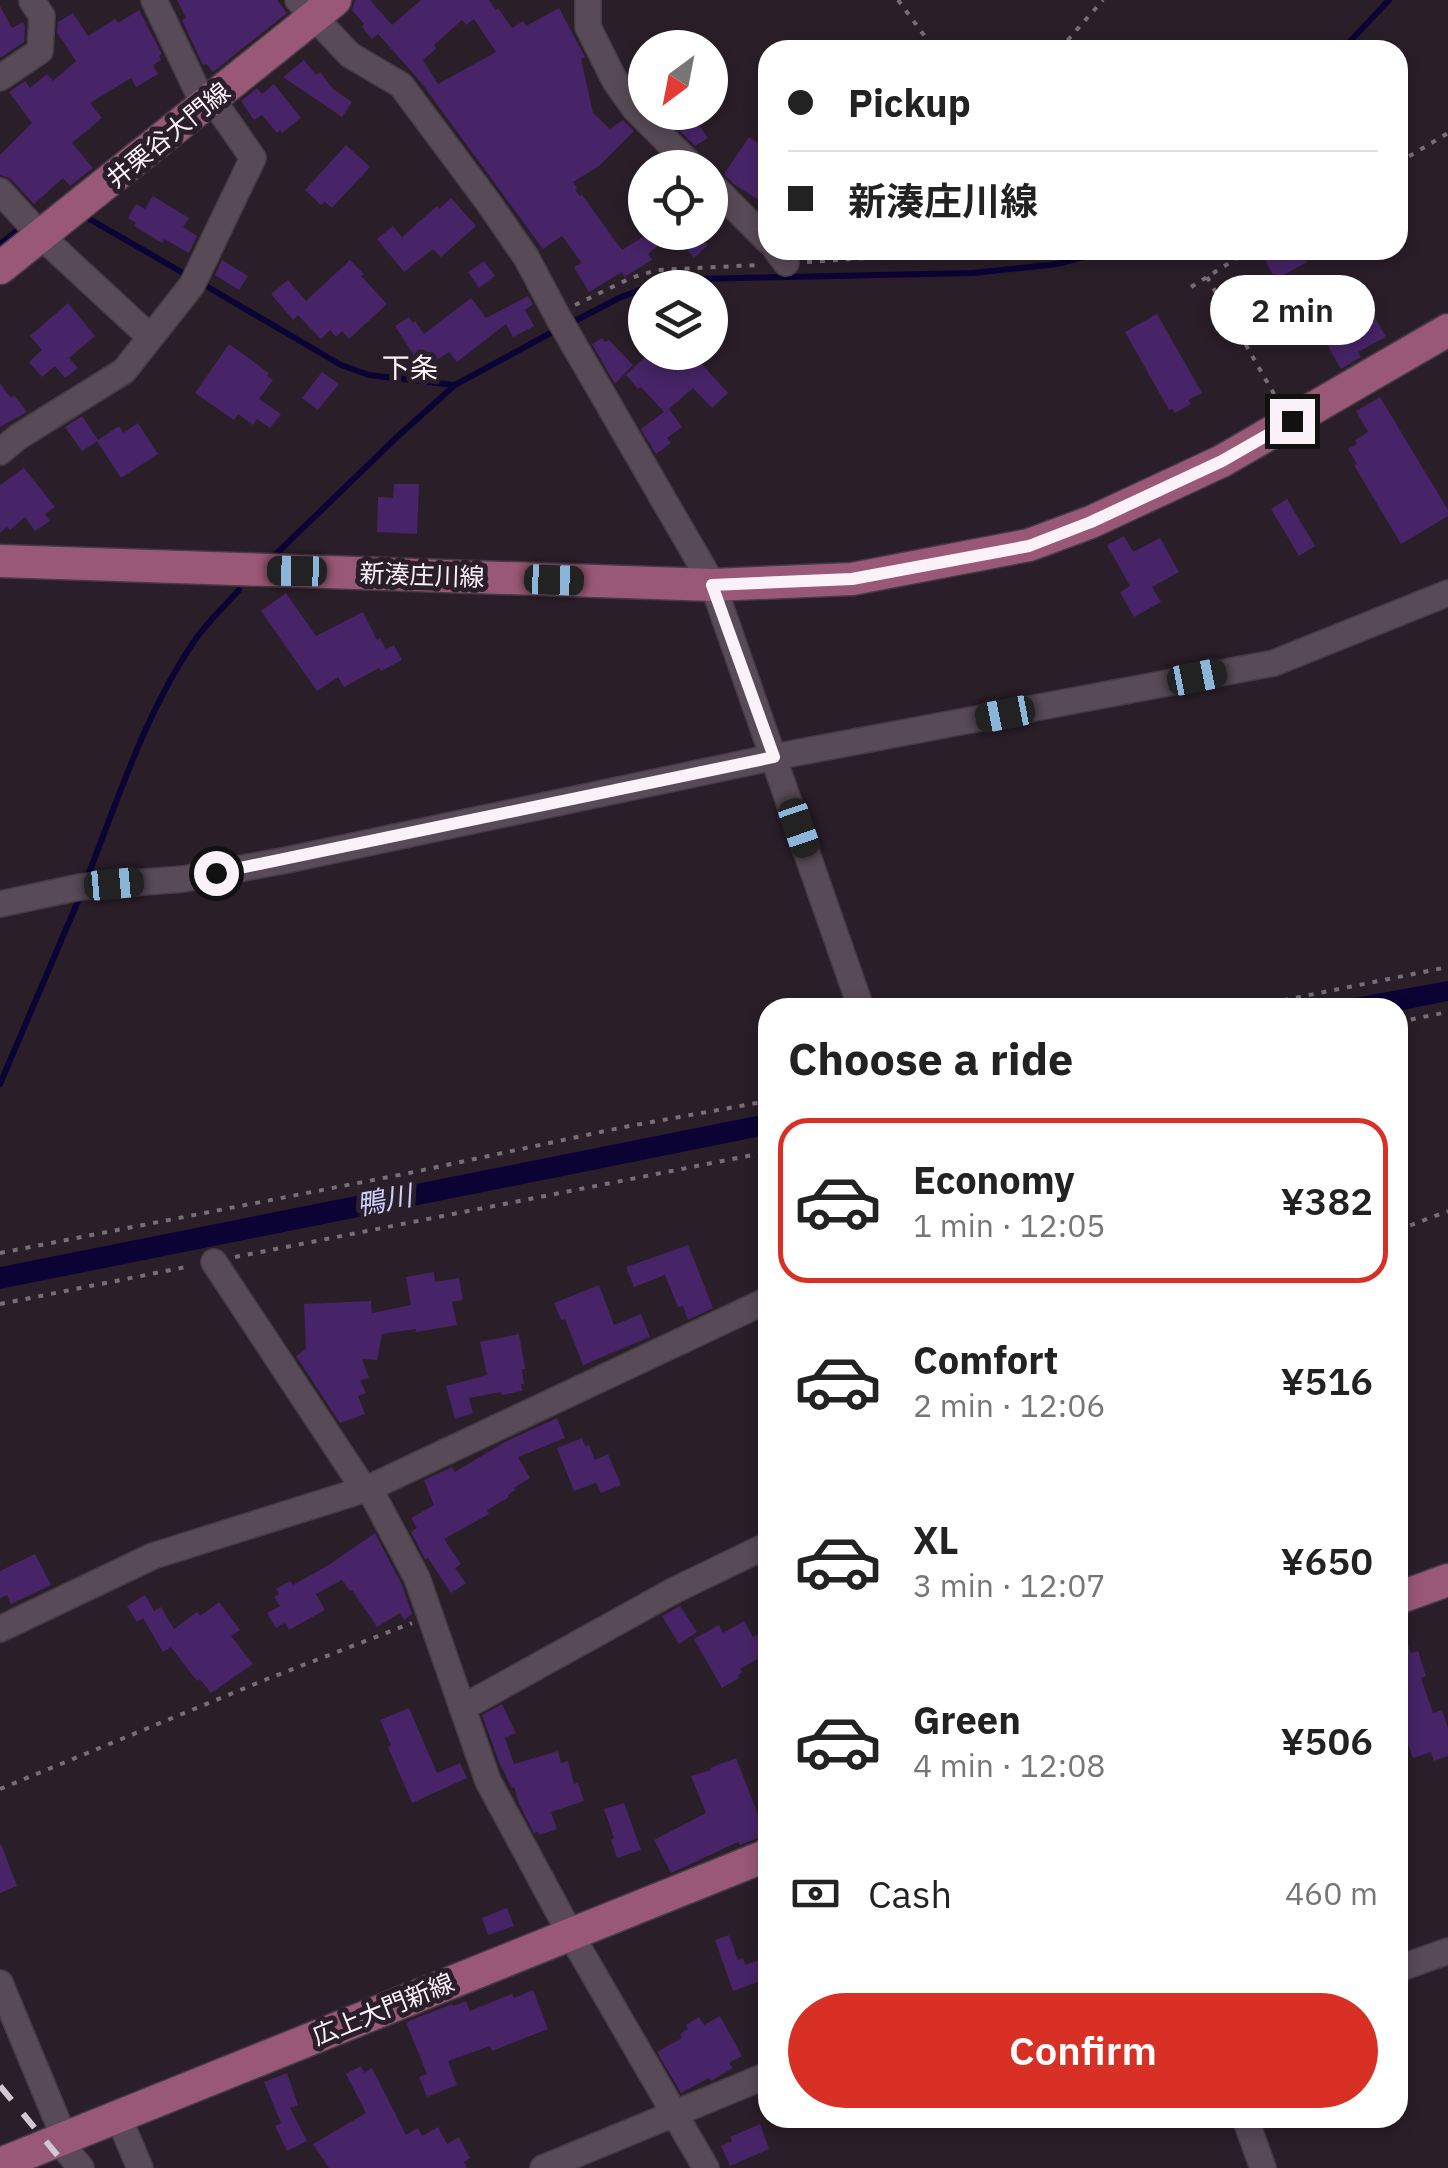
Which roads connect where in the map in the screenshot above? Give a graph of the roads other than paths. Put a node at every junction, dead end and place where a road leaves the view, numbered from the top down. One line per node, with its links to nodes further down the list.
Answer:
1 (32, 0): 5 (street)
2 (154, 0): 6 (street)
3 (588, 0): 7 (street)
4 (315, 6): 6 (main road, 井栗谷大門線); 17 (street)
5 (0, 78)
6 (208, 102): 11 (main road, 井栗谷大門線); 14 (street)
7 (676, 150)
8 (0, 190): 11 (street)
9 (728, 201): 10 (street)
10 (758, 231)
11 (41, 236): 12 (main road, 井栗谷大門線); 14 (street)
12 (0, 268)
13 (1448, 330): 17 (main road, 新湊庄川線)
14 (150, 338): 15 (street)
15 (0, 452)
16 (0, 561): 17 (main road, 新湊庄川線)
17 (712, 585): 19 (street)
18 (1448, 593): 19 (street)
19 (774, 757): 20 (street); 21 (street)
20 (0, 904)
21 (858, 998)
22 (214, 1262): 24 (street)
23 (758, 1305): 24 (street)
24 (366, 1489): 28 (street); 29 (street)
25 (758, 1550): 29 (street)
26 (1448, 1580): 27 (main road)
27 (1408, 1594)
28 (0, 1630)
29 (462, 1708): 31 (street)
30 (758, 1859): 31 (main road, 広上大門新線)
31 (571, 1935): 36 (street); 37 (main road, 広上大門新線)
32 (1448, 1951): 33 (street)
33 (1408, 1965)
34 (0, 1983): 39 (street)
35 (758, 2079): 36 (street)
36 (674, 2114): 43 (street); 44 (street)
37 (118, 2116): 39 (main road, 広上大門新線); 42 (street)
38 (1249, 2128): 45 (street)
39 (61, 2139): 40 (main road, 広上大門新線); 41 (street)
40 (1, 2165)
41 (81, 2168)
42 (140, 2168)
43 (543, 2168)
44 (706, 2168)
45 (1263, 2168)

